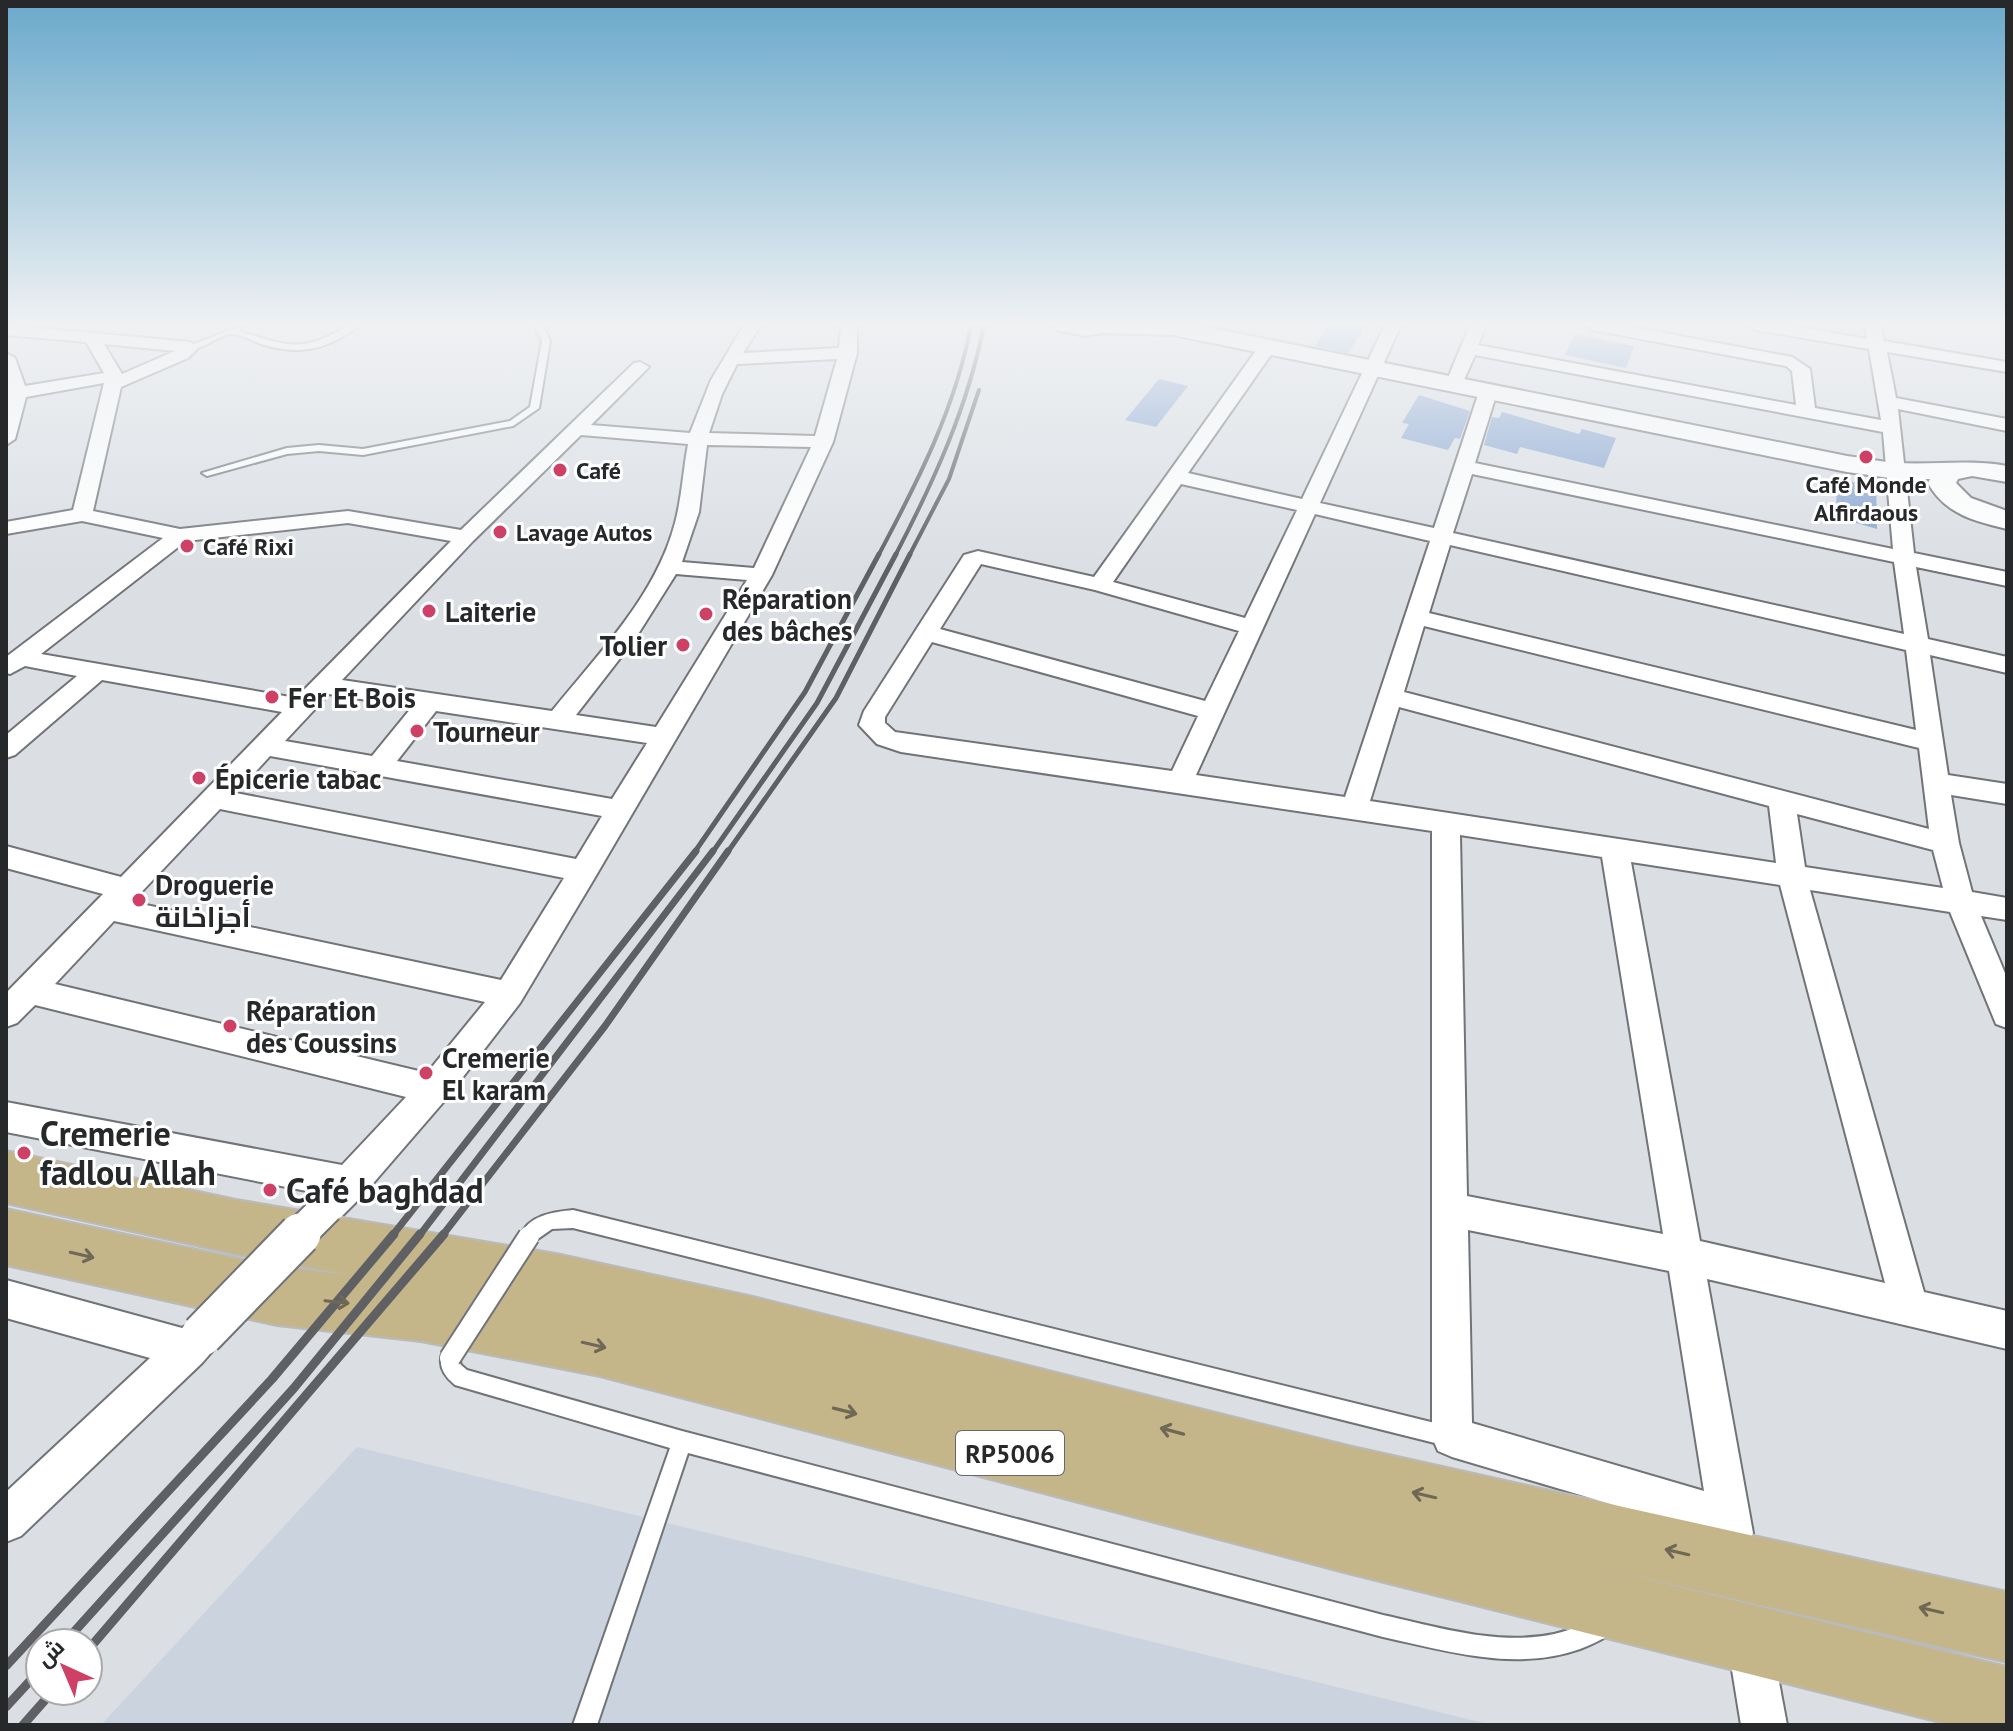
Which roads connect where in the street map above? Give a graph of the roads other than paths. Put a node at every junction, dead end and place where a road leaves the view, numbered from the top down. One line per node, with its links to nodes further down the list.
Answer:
1 (10, 406): 19 (street)
2 (108, 406): 30 (street)
3 (534, 406): 25 (lane)
4 (599, 406): 18 (street)
5 (708, 406): 20 (street)
6 (833, 406): 21 (street)
7 (1225, 406): 28 (street)
8 (1355, 406): 29 (street)
9 (1483, 406): 23 (street)
10 (1557, 406): 27 (street)
11 (1778, 406): 15 (street)
12 (1805, 406): 15 (street)
13 (1889, 406): 17 (street)
14 (1908, 406): 16 (street)
15 (1806, 411): 17 (street)
16 (2007, 425)
17 (1892, 428): 27 (street)
18 (574, 429): 20 (street); 35 (street)
19 (6, 439)
20 (698, 440): 21 (street); 37 (street)
21 (823, 442): 38 (street)
22 (2007, 461): 24 (street)
23 (1462, 466): 34 (street); 36 (street)
24 (1964, 470): 26 (street); 27 (street); 31 (street)
25 (207, 473)
26 (2007, 474)
27 (1897, 475): 31 (street); 36 (street)
28 (1174, 476): 29 (street); 40 (street)
29 (1309, 506): 34 (street); 42 (street)
30 (82, 515): 32 (street); 33 (street)
31 (1990, 515)
32 (6, 528)
33 (180, 535): 35 (street); 45 (street)
34 (1441, 536): 41 (street); 44 (street)
35 (466, 537): 48 (street)
36 (1904, 556): 39 (street); 44 (street)
37 (668, 567): 38 (street); 54 (street)
38 (761, 575): 56 (street)
39 (2007, 579)
40 (1100, 585): 42 (street); 43 (street)
41 (1417, 617): 49 (street); 57 (street)
42 (1253, 628): 52 (street)
43 (928, 633): 52 (street); 61 (street)
44 (1917, 646): 46 (street); 57 (street)
45 (13, 663): 47 (street)
46 (2007, 665)
47 (95, 673): 51 (street); 55 (street)
48 (323, 685): 50 (street); 51 (street)
49 (1392, 697): 65 (street); 67 (street)
50 (429, 703): 54 (street); 60 (street)
51 (301, 707): 58 (street)
52 (1213, 712): 61 (street)
53 (6, 720): 55 (street)
54 (557, 722): 56 (street)
55 (34, 724): 59 (street)
56 (663, 737): 66 (street)
57 (1930, 742): 62 (street)
58 (264, 746): 60 (street); 64 (street)
59 (6, 749)
60 (379, 766): 66 (street)
61 (1180, 782): 67 (street)
62 (1936, 783): 63 (street); 69 (street)
63 (2007, 794)
64 (216, 798): 72 (street); 74 (street)
65 (1782, 800): 69 (street); 73 (street)
66 (620, 810): 72 (street)
67 (1354, 810): 68 (street)
68 (1446, 825): 70 (street); 85 (street)
69 (1945, 843): 75 (street)
70 (1615, 851): 73 (street); 87 (street)
71 (6, 857): 74 (street)
72 (584, 871): 78 (street)
73 (1792, 876): 75 (street); 89 (street)
74 (116, 898): 77 (street); 78 (street)
75 (1961, 903): 76 (street); 80 (street)
76 (2007, 909)
77 (27, 990): 79 (street); 81 (street)
78 (509, 994): 81 (street)
79 (6, 1014)
80 (2007, 1015)
81 (434, 1089): 84 (street)
82 (6, 1117): 84 (street)
83 (6, 1177): 95 (main road, RP5006, one-way to 83)
84 (339, 1195): 91 (street, bridge)
85 (1452, 1210): 87 (street); 92 (street)
86 (6, 1237): 96 (main road, RP5006, one-way to 96)
87 (1686, 1256): 89 (street); 95 (street)
88 (6, 1299): 91 (street)
89 (1910, 1309): 90 (street)
90 (2007, 1330)
91 (195, 1342): 94 (street)
92 (1452, 1437): 93 (lane, bridge); 95 (street)
93 (682, 1441): 96 (lane); 100 (lane)
94 (6, 1521)
95 (1734, 1542): 97 (main road, RP5006, one-way to 95)
96 (1624, 1608): 98 (main road, RP5006)
97 (2007, 1627)
98 (1749, 1638): 99 (main road, RP5006); 101 (street)
99 (2007, 1703)
100 (585, 1725)
101 (1764, 1725)

